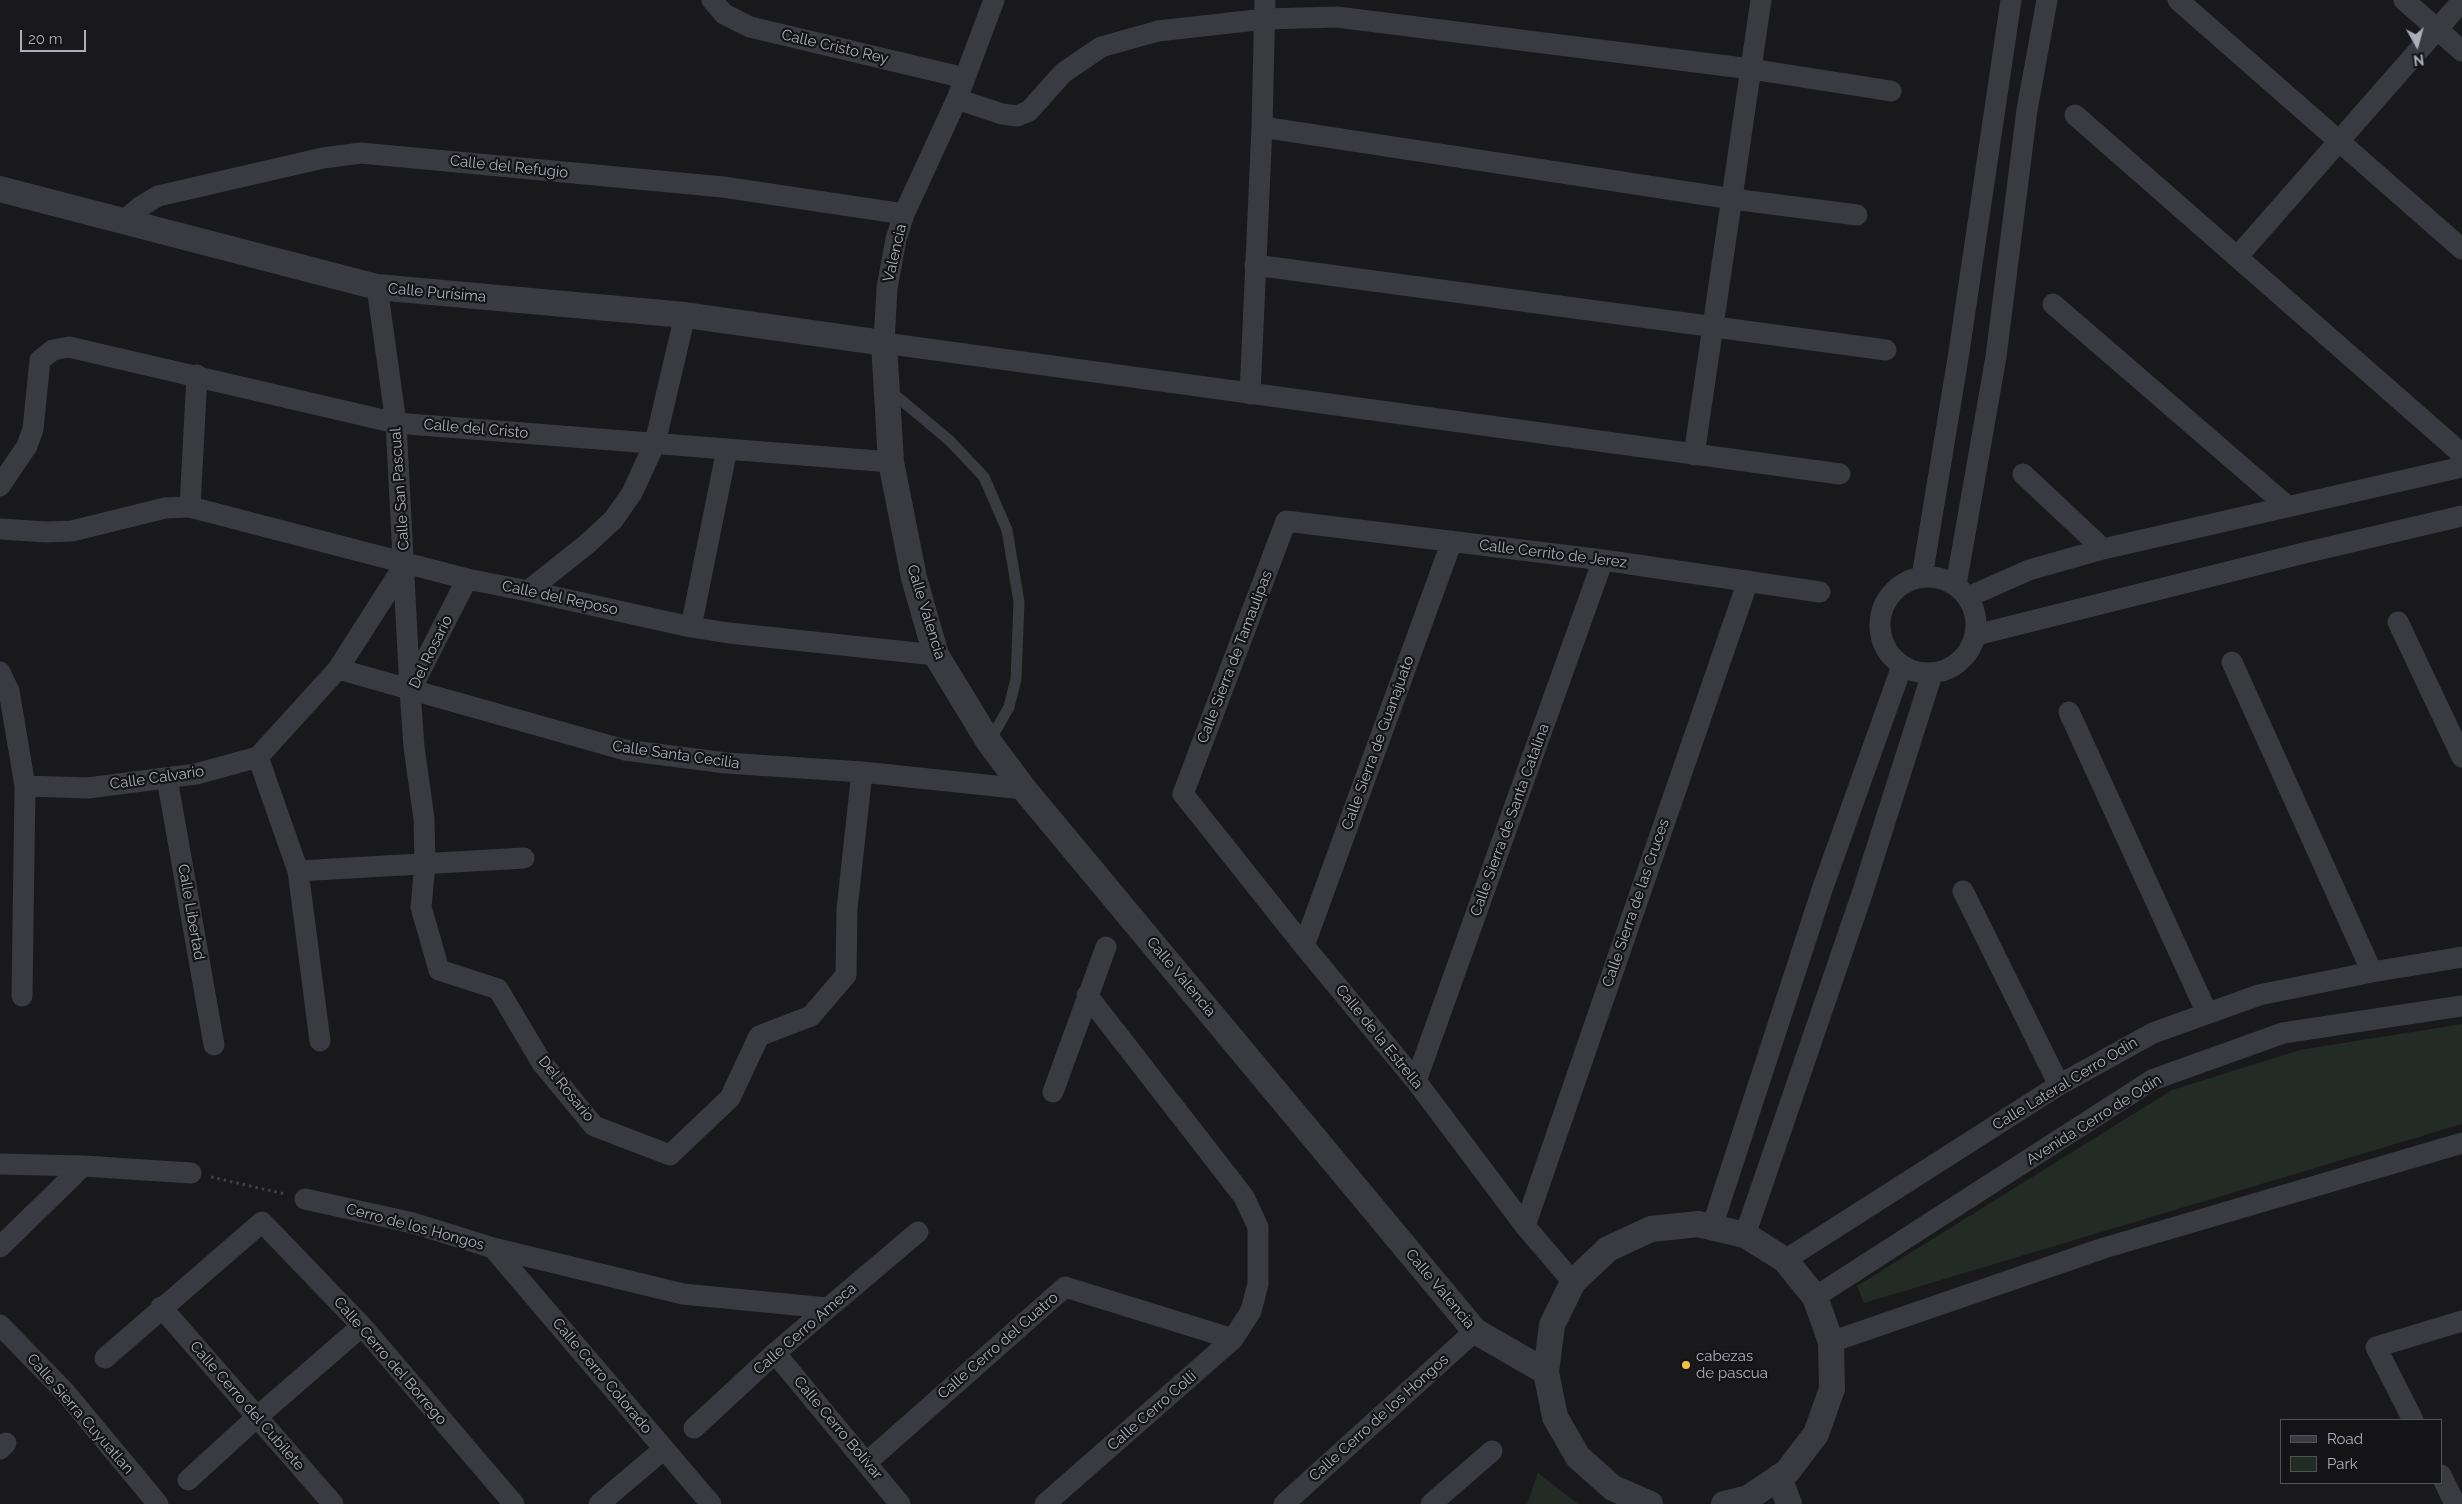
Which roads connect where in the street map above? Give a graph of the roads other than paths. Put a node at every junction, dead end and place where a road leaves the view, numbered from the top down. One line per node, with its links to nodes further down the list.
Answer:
1 (712, 0): 13 (street, Calle Cristo Rey)
2 (994, 0): 13 (street, Valencia)
3 (1761, 0): 12 (street)
4 (2011, 0): 56 (street)
5 (2047, 0): 60 (street)
6 (2178, 0): 18 (street)
7 (2404, 0): 10 (street)
8 (2462, 1): 10 (street)
9 (1265, 10): 12 (street); 15 (street); 17 (street)
10 (2437, 29): 11 (street); 18 (street)
11 (2462, 51)
12 (1752, 69): 14 (street); 20 (street)
13 (966, 78): 15 (street, Valencia)
14 (1891, 91)
15 (958, 99): 21 (street, Valencia)
16 (2075, 115): 25 (street)
17 (1262, 127): 20 (street); 26 (street)
18 (2340, 141): 24 (street); 25 (street)
19 (0, 189): 23 (street, Calle Purísima)
20 (1733, 199): 22 (street); 30 (street)
21 (904, 214): 23 (street, Calle del Refugio); 31 (street, Valencia)
22 (1857, 215)
23 (124, 221): 27 (street, Calle Purísima)
24 (2462, 249)
25 (2238, 256): 39 (street)
26 (1255, 265): 30 (street); 35 (street)
27 (377, 288): 29 (street, Calle Purísima); 36 (street, Calle San Pascual)
28 (2053, 304): 46 (street)
29 (685, 315): 31 (street, Calle Purísima); 37 (street)
30 (1715, 327): 32 (street); 40 (street)
31 (884, 343): 34 (street, Valencia); 35 (street)
32 (1886, 350)
33 (196, 376): 36 (street, Calle del Cristo); 45 (street, Calle del Cristo); 47 (street)
34 (887, 389): 41 (street, Valencia); 73 (lane)
35 (1250, 394): 40 (street)
36 (396, 423): 37 (street, Calle del Cristo); 55 (street, Calle San Pascual)
37 (655, 444): 38 (street, Calle del Cristo); 59 (street)
38 (727, 449): 41 (street, Calle del Cristo); 63 (street)
39 (2462, 454)
40 (1694, 455): 43 (street)
41 (890, 462): 50 (street, Valencia)
42 (2462, 467): 46 (street)
43 (1840, 474)
44 (2023, 474): 53 (street)
45 (0, 486)
46 (2287, 506): 53 (street)
47 (190, 508): 51 (street, Calle del Reposo); 55 (street, Calle del Reposo)
48 (2462, 516): 64 (street)
49 (1286, 521): 52 (street, Calle Cerrito de Jerez); 80 (street, Calle Sierra de Tamaulipas)
50 (902, 523): 65 (street, Calle Valencia)
51 (0, 529)
52 (1452, 541): 54 (street, Calle Cerrito de Jerez); 85 (street, Calle Sierra de Guanajuato)
53 (2103, 549): 60 (street)
54 (1603, 560): 58 (street, Calle Cerrito de Jerez); 95 (street, Calle Sierra de Santa Catalina)
55 (404, 564): 57 (street, Calle del Reposo); 68 (street); 71 (street, Calle San Pascual)
56 (1922, 577): 60 (street); 67 (street)
57 (467, 579): 59 (street, Calle del Reposo); 71 (street, Del Rosario)
58 (1748, 581): 61 (street, Calle Cerrito de Jerez); 103 (street, Calle Sierra de las Cruces)
59 (528, 591): 63 (street, Calle del Reposo)
60 (1962, 591): 64 (street)
61 (1820, 592)
62 (2398, 622): 75 (street)
63 (691, 627): 65 (street, Calle del Reposo)
64 (1976, 634): 70 (street)
65 (936, 655): 73 (street, Calle Valencia)
66 (2232, 662): 88 (street)
67 (1902, 666): 70 (street); 104 (street)
68 (338, 670): 71 (street, Calle Santa Cecilia); 74 (street)
69 (0, 672): 78 (street)
70 (1932, 674): 106 (street)
71 (410, 691): 76 (street, Calle Santa Cecilia); 82 (street, Del Rosario)
72 (2069, 712): 92 (street)
73 (989, 742): 79 (street, Calle Valencia)
74 (258, 756): 77 (street, Calle Calvario); 83 (street)
75 (2462, 756)
76 (862, 772): 79 (street, Calle Santa Cecilia); 82 (street, Del Rosario)
77 (167, 778): 78 (street, Calle Calvario); 94 (street, Calle Libertad)
78 (25, 786): 90 (street)
79 (1024, 789): 117 (street, Calle Valencia)
80 (1183, 794): 85 (street, Calle de la Estrella)
81 (524, 858): 82 (street)
82 (425, 864): 83 (street)
83 (298, 871): 93 (street)
84 (1963, 891): 96 (street)
85 (1304, 946): 95 (street, Calle de la Estrella)
86 (1106, 947): 89 (street)
87 (2462, 957): 88 (street, Calle Lateral Cerro Odin)
88 (2372, 972): 92 (street, Calle Lateral Cerro Odin)
89 (1087, 995): 97 (street); 118 (street, Calle Cerro Colli)
90 (22, 996)
91 (2462, 1006): 111 (street, Avenida Cerro de Odín)
92 (2207, 1013): 96 (street, Calle Lateral Cerro Odin)
93 (320, 1041)
94 (214, 1045)
95 (1416, 1081): 103 (street, Calle de la Estrella)
96 (2059, 1085): 109 (street, Calle Lateral Cerro Odin)
97 (1053, 1092)
98 (2462, 1143): 119 (street)
99 (0, 1164): 100 (street)
100 (83, 1166): 101 (street); 107 (street)
101 (191, 1173)
102 (306, 1199): 108 (street, Cerro de los Hongos)
103 (1525, 1226): 110 (street, Calle de la Estrella)
104 (1712, 1227): 106 (street); 110 (street)
105 (918, 1232): 113 (street, Calle Cerro Ameca)
106 (1745, 1235): 109 (street)
107 (0, 1247)
108 (493, 1248): 113 (street, Cerro de los Hongos); 126 (street, Calle Cerro Colorado)
109 (1785, 1260): 111 (street)
110 (1573, 1282): 122 (street)
111 (1815, 1297): 119 (street)
112 (161, 1307): 116 (street, Calle Cerro del Borrego); 121 (street); 123 (street, Calle Cerro del Cubilete)
113 (827, 1308): 120 (street, Calle Cerro Ameca)
114 (2462, 1320): 124 (street)
115 (0, 1325): 133 (street, Calle Sierra Cuyuatlan)
116 (362, 1326): 123 (street); 135 (street, Calle Cerro del Borrego)
117 (1475, 1331): 122 (street, Calle Valencia); 140 (street, Calle Cerro de los Hongos)
118 (1233, 1339): 128 (street, Calle Cerro del Cuatro); 139 (street, Calle Cerro Colli)
119 (1831, 1342): 129 (street)
120 (775, 1353): 125 (street, Calle Cerro Ameca); 128 (street, Calle Cerro Bolívar)
121 (105, 1358)
122 (1546, 1372): 142 (street)
123 (257, 1417): 131 (street); 134 (street, Calle Cerro del Cubilete)
124 (2412, 1419)
125 (694, 1428)
126 (664, 1449): 136 (street); 137 (street, Calle Cerro Colorado)
127 (1492, 1451): 141 (street)
128 (866, 1463): 138 (street, Calle Cerro Bolívar)
129 (1780, 1477): 132 (street); 143 (street)
130 (2442, 1477): 144 (street)
131 (188, 1480)
132 (1731, 1503)
133 (158, 1504)
134 (333, 1504)
135 (514, 1504)
136 (599, 1504)
137 (711, 1504)
138 (900, 1504)
139 (1045, 1504)
140 (1284, 1504)
141 (1431, 1504)
142 (1650, 1504)
143 (1789, 1504)
144 (2455, 1504)

